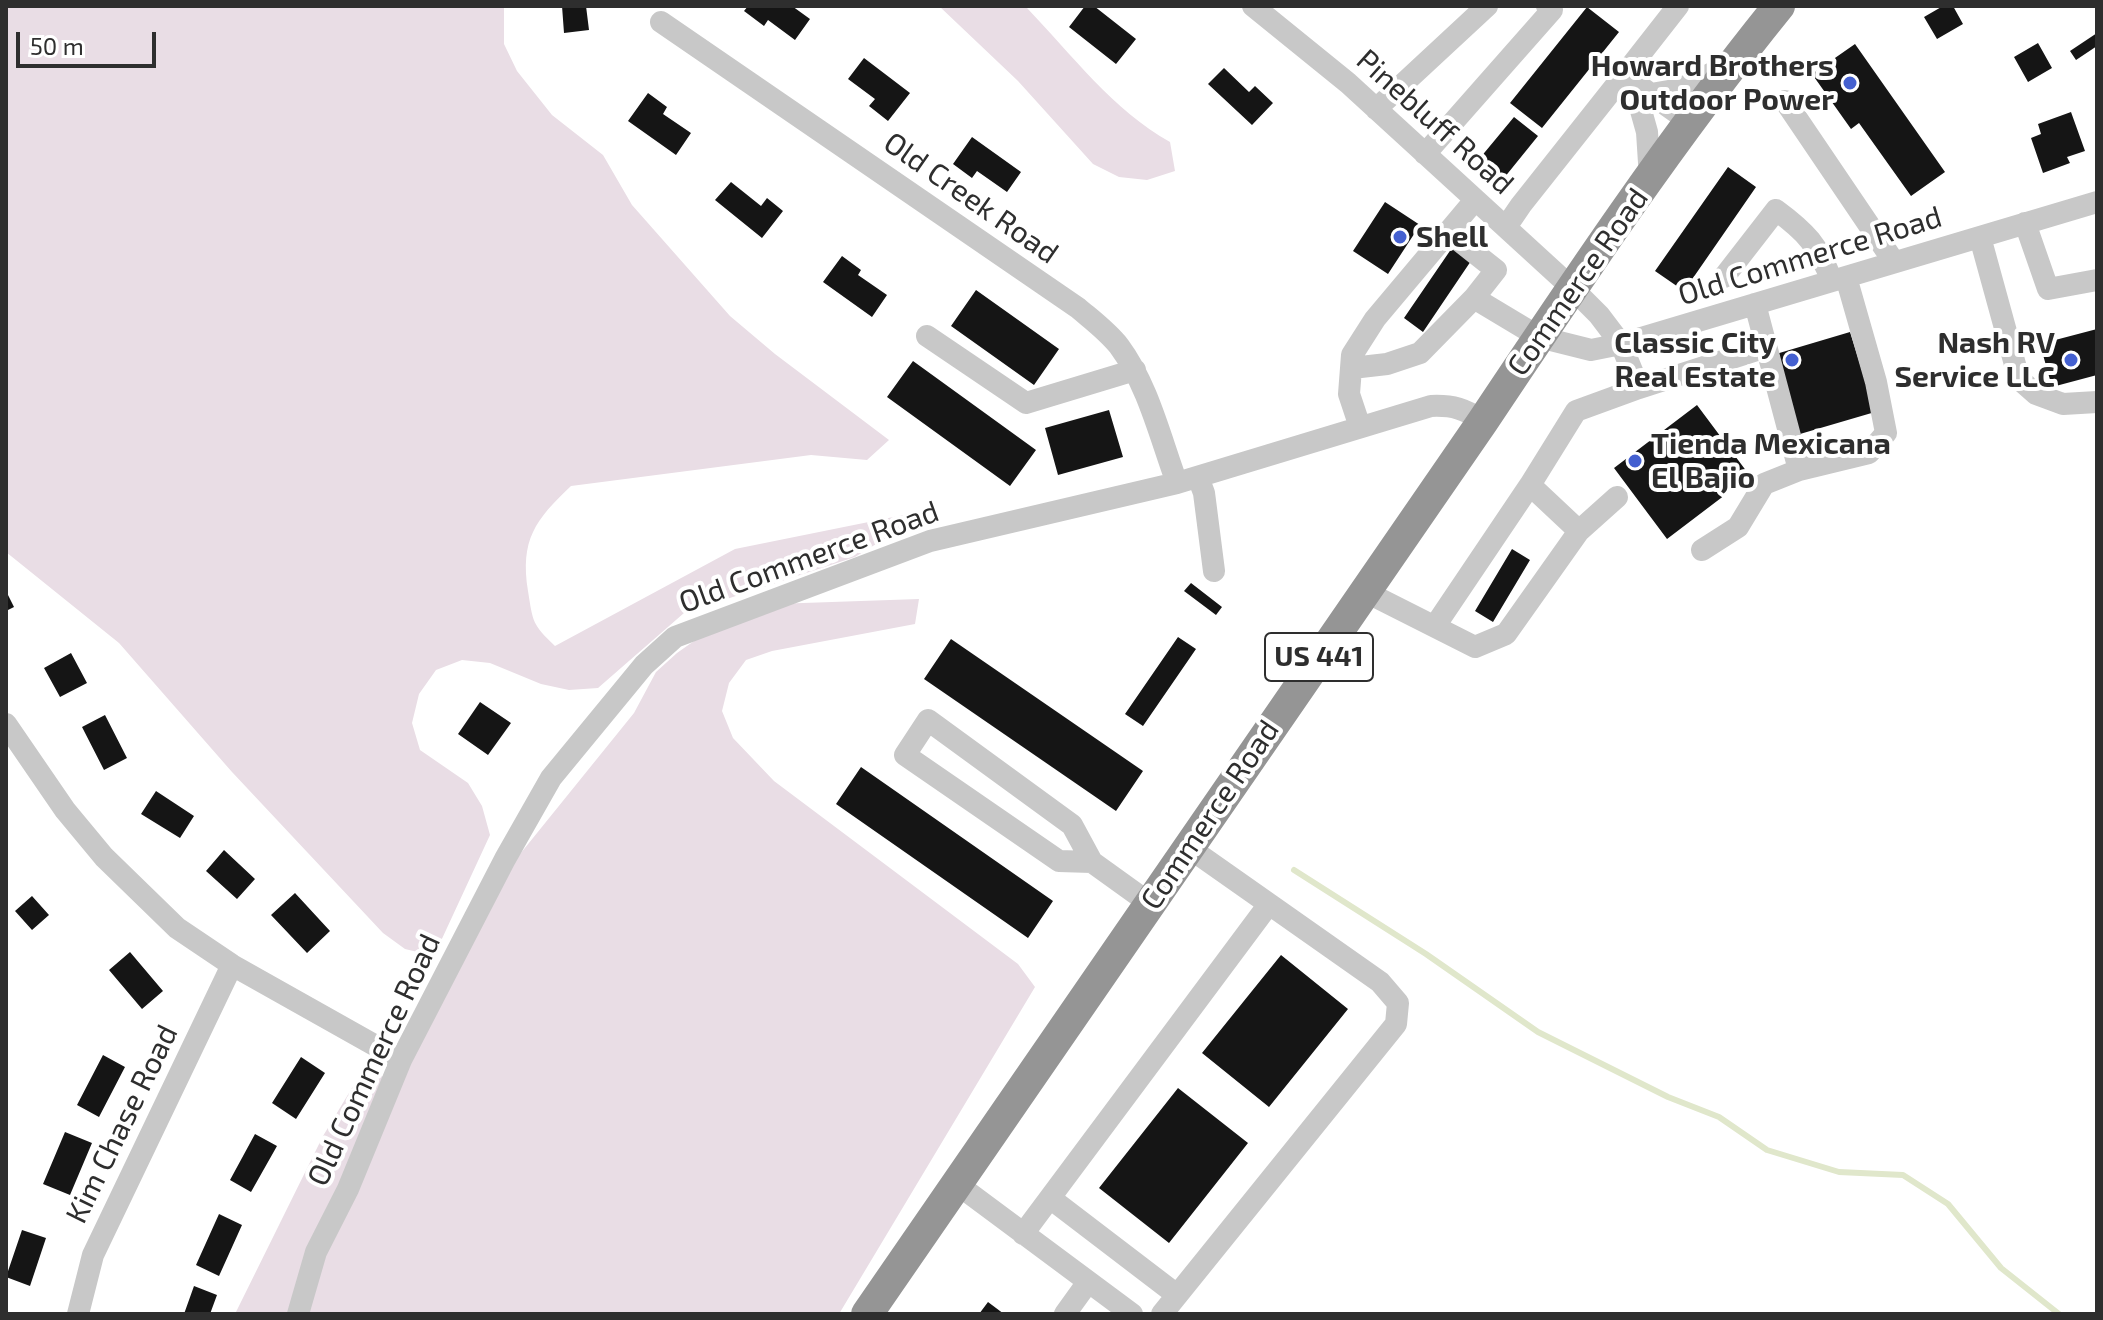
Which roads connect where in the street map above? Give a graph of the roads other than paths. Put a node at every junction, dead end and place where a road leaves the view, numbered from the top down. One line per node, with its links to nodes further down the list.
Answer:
1 (1253, 6): 10 (street, Pinebluff Road)
2 (1487, 6): 10 (street)
3 (1547, 6): 12 (street)
4 (1678, 6): 8 (street)
5 (1779, 6): 7 (highway, Commerce Road / US 441)
6 (661, 22): 32 (street, Old Creek Road)
7 (1734, 61): 8 (street); 11 (highway, Commerce Road / US 441)
8 (1636, 84): 11 (street); 13 (street); 17 (street)
9 (1785, 101): 20 (street)
10 (1376, 109): 12 (street, Pinebluff Road)
11 (1690, 122): 13 (highway, Commerce Road / US 441)
12 (1425, 154): 14 (street, Pinebluff Road)
13 (1650, 178): 24 (highway, Commerce Road / US 441)
14 (1475, 200): 17 (street, Pinebluff Road); 18 (street)
15 (2097, 202): 16 (street, Old Commerce Road)
16 (2025, 223): 19 (street, Old Commerce Road); 23 (street)
17 (1506, 227): 24 (street, Pinebluff Road)
18 (1448, 232): 25 (street); 31 (street)
19 (1980, 237): 20 (street, Old Commerce Road); 34 (street)
20 (1894, 262): 22 (street, Old Commerce Road)
21 (1724, 277): 22 (street)
22 (1839, 279): 26 (street, Old Commerce Road); 37 (street)
23 (2097, 280)
24 (1572, 288): 28 (highway, Commerce Road / US 441); 29 (street, Pinebluff Road)
25 (1474, 298): 28 (street, Old Commerce Road); 31 (street)
26 (1755, 304): 29 (street, Old Commerce Road); 30 (street)
27 (927, 336): 32 (street)
28 (1539, 337): 29 (street, Old Commerce Road); 35 (highway, Commerce Road / US 441)
29 (1621, 344): 33 (street, Pinebluff Road)
30 (1766, 347): 33 (street); 37 (street)
31 (1352, 368): 36 (street)
32 (1135, 370): 38 (street, Old Creek Road)
33 (1639, 388): 39 (street)
34 (2097, 402)
35 (1483, 421): 36 (street, Old Commerce Road); 44 (highway, Commerce Road / US 441)
36 (1360, 427): 38 (street, Old Commerce Road)
37 (1799, 470): 42 (street)
38 (1187, 480): 43 (street, Old Creek Road); 52 (street, Old Commerce Road)
39 (1530, 485): 41 (street); 45 (street)
40 (1617, 497): 41 (street)
41 (1579, 531): 45 (street)
42 (1702, 550)
43 (1214, 571)
44 (1364, 591): 45 (street); 47 (highway, Commerce Road / US 441)
45 (1435, 626)
46 (6, 724): 51 (street)
47 (1188, 847): 49 (highway, Commerce Road / US 441); 50 (street)
48 (1092, 862): 48 (street); 49 (street)
49 (1149, 903): 53 (highway, Commerce Road / US 441)
50 (1269, 904): 54 (street); 57 (street)
51 (232, 965): 52 (street); 58 (street, Kim Chase Road)
52 (401, 1060): 59 (street, Old Commerce Road)
53 (957, 1184): 55 (street); 60 (highway, Commerce Road / US 441)
54 (1050, 1198): 55 (street); 57 (street)
55 (1023, 1234): 56 (street)
56 (1088, 1282): 61 (street); 62 (street)
57 (1177, 1295): 63 (street)
58 (78, 1314)
59 (298, 1314)
60 (867, 1314)
61 (1065, 1314)
62 (1132, 1314)
63 (1162, 1314)

